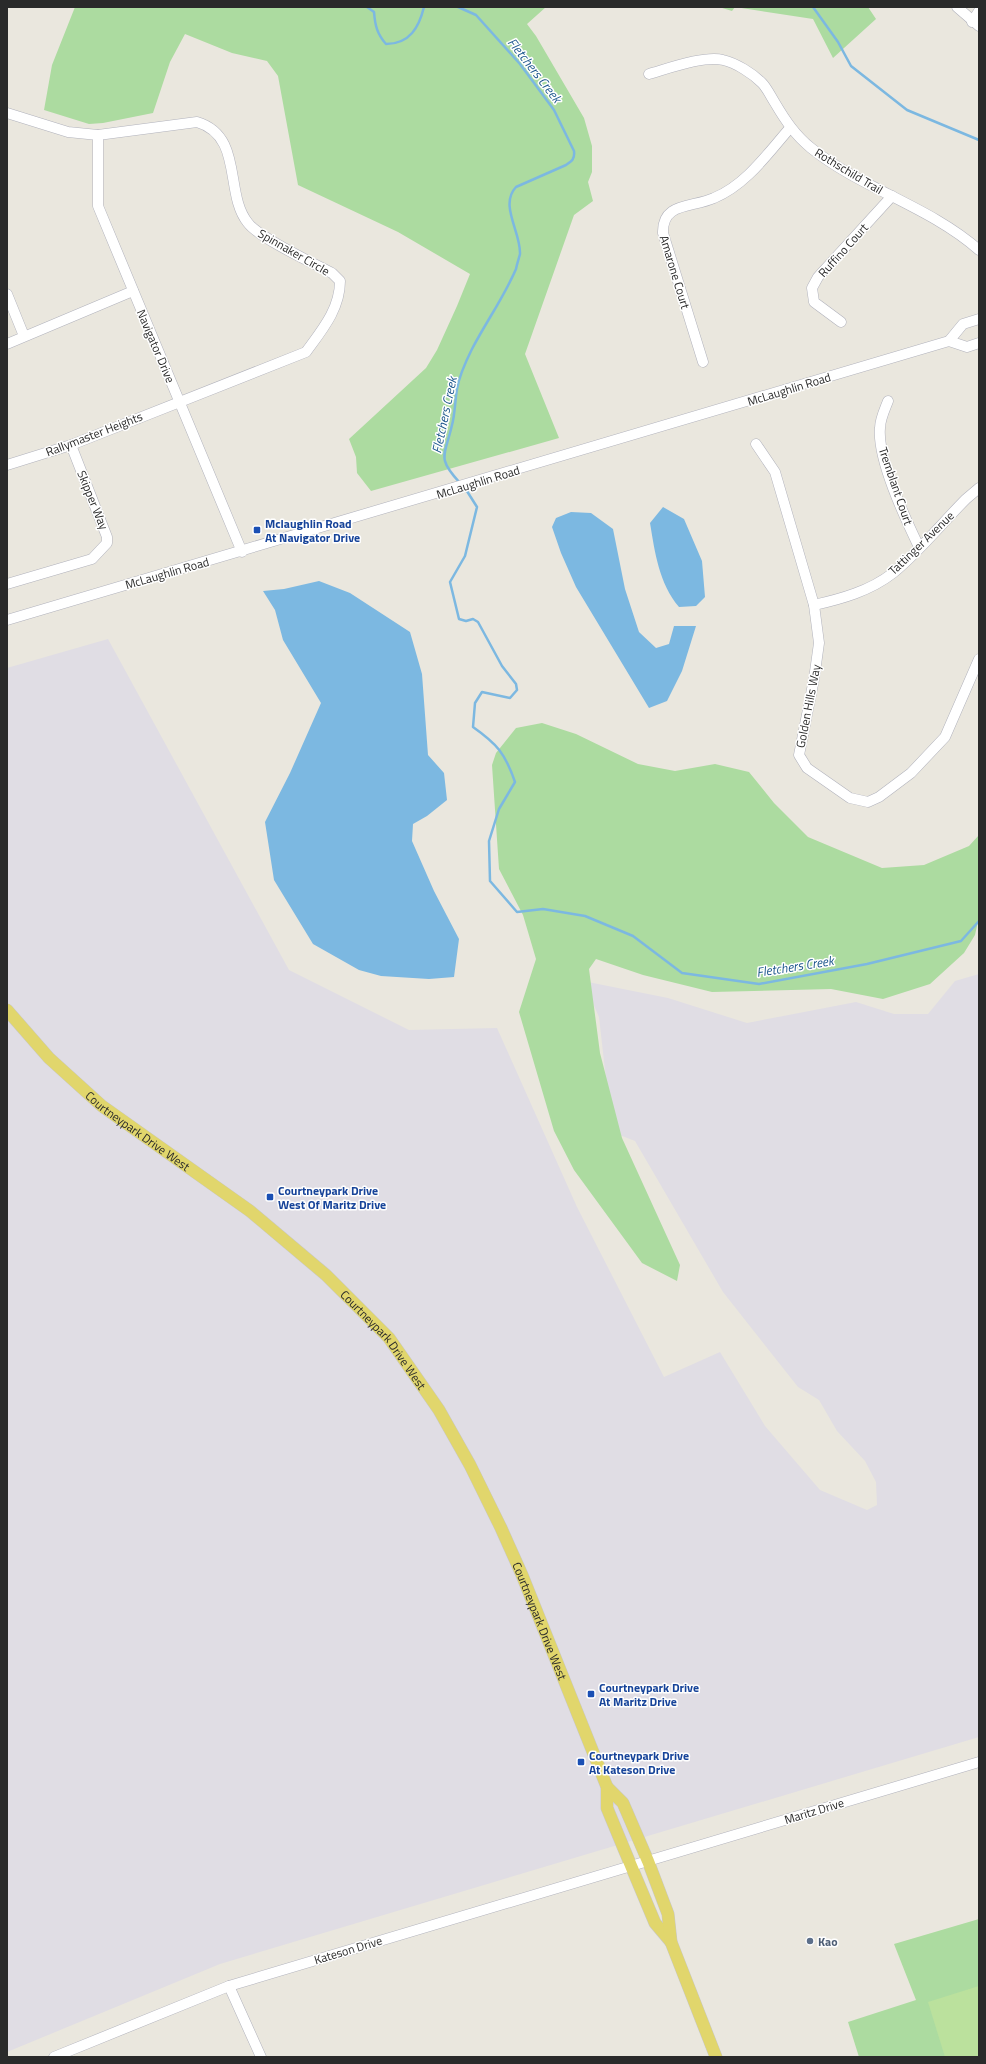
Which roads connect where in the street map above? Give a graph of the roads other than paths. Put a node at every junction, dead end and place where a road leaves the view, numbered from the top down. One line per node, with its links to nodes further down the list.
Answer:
1 (957, 7): 3 (street)
2 (979, 11): 3 (street)
3 (975, 24)
4 (649, 74): 6 (street, Rothschild Trail)
5 (7, 113): 7 (street, Spinnaker Circle)
6 (790, 128): 8 (street, Rothschild Trail); 18 (street, Amarone Court)
7 (98, 135): 10 (street, Navigator Drive); 19 (street, Spinnaker Circle)
8 (892, 196): 9 (street, Rothschild Trail); 13 (street, Ruffino Court)
9 (979, 250)
10 (133, 291): 14 (street); 19 (street, Navigator Drive)
11 (7, 294): 14 (street)
12 (979, 319): 15 (street)
13 (841, 322)
14 (24, 336): 17 (street)
15 (949, 341): 16 (street); 26 (street, McLaughlin Road)
16 (979, 343)
17 (7, 344)
18 (703, 362)
19 (179, 400): 22 (street, Rallymaster Heights); 26 (street, Navigator Drive)
20 (888, 401): 25 (street, Tremblant Court)
21 (756, 444): 28 (street, Golden Hills Way)
22 (71, 445): 23 (street, Rallymaster Heights); 27 (street, Skipper Way)
23 (7, 465)
24 (979, 488): 25 (street, Tattinger Avenue)
25 (919, 547): 28 (street, Tattinger Avenue)
26 (242, 552): 29 (street, McLaughlin Road)
27 (7, 584)
28 (814, 605): 30 (street, Golden Hills Way)
29 (7, 620)
30 (979, 659)
31 (7, 1010): 33 (main road, Courtneypark Drive West)
32 (979, 1762): 34 (street, Maritz Drive)
33 (606, 1787): 34 (main road, Courtneypark Drive West); 35 (main road, Courtneypark Drive West)
34 (648, 1861): 35 (street, Kateson Drive); 36 (main road, Courtneypark Drive West)
35 (631, 1866): 36 (main road, Courtneypark Drive West); 37 (street, Kateson Drive)
36 (671, 1942): 40 (main road, Courtneypark Drive West)
37 (229, 1986): 38 (street, Kateson Drive); 39 (street)
38 (54, 2057)
39 (261, 2057)
40 (716, 2057)

